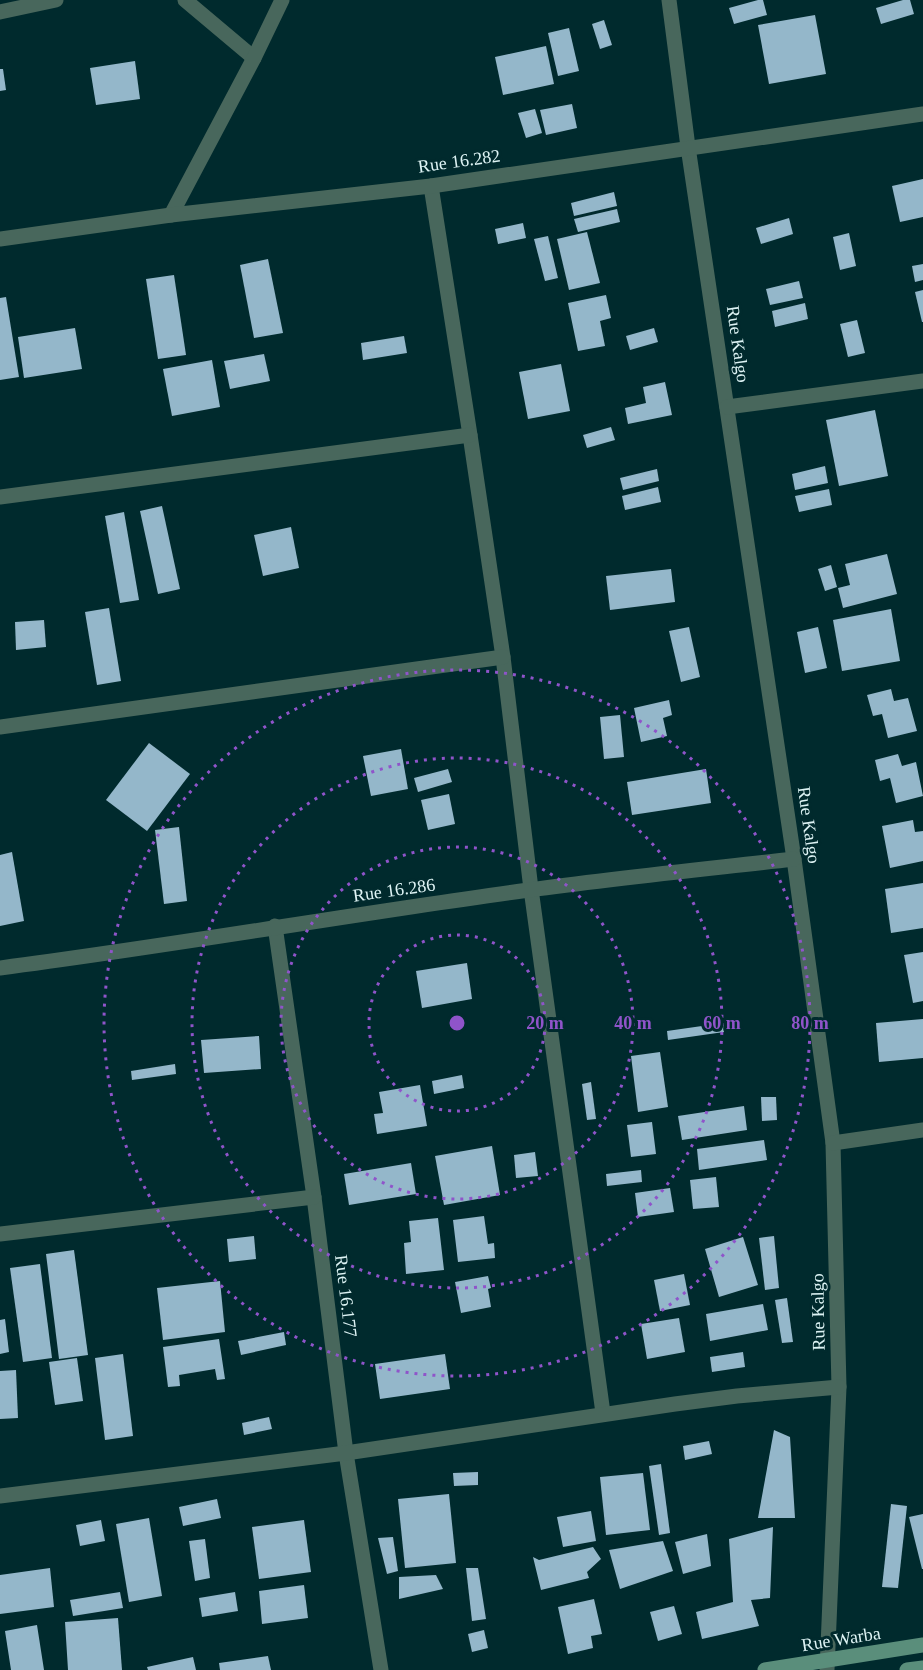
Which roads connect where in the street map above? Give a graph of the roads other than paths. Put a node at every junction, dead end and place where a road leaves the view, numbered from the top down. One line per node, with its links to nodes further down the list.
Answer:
1 (56, 0): 5 (street)
2 (184, 0): 6 (street)
3 (282, 0): 6 (street)
4 (669, 0): 8 (street, Rue Kalgo)
5 (0, 12)
6 (254, 58): 10 (street)
7 (923, 114): 8 (street, Rue 16.282)
8 (688, 147): 9 (street, Rue 16.282); 13 (street, Rue Kalgo)
9 (431, 186): 10 (street, Rue 16.282); 14 (street)
10 (171, 215): 11 (street, Rue 16.282)
11 (0, 239)
12 (923, 381): 13 (street)
13 (727, 407): 18 (street, Rue Kalgo)
14 (470, 435): 15 (street); 16 (street)
15 (0, 497)
16 (502, 657): 17 (street); 19 (street)
17 (0, 727)
18 (794, 859): 19 (street, Rue 16.286); 23 (street, Rue Kalgo)
19 (531, 890): 20 (street, Rue 16.286); 27 (street)
20 (275, 926): 21 (street, Rue 16.286); 24 (street, Rue 16.177)
21 (0, 968)
22 (923, 1130): 23 (street)
23 (833, 1143): 26 (street, Rue Kalgo)
24 (314, 1197): 25 (street); 28 (street, Rue 16.177)
25 (0, 1234)
26 (839, 1387): 27 (street); 31 (street, Rue Kalgo)
27 (603, 1413): 28 (street)
28 (346, 1453): 29 (street); 33 (street, Rue 16.177)
29 (0, 1497)
30 (923, 1645): 31 (main road, Rue Warba)
31 (827, 1666): 34 (main road, Rue Warba)
32 (923, 1668): 35 (main road)
33 (381, 1670)
34 (765, 1670)
35 (907, 1670)

